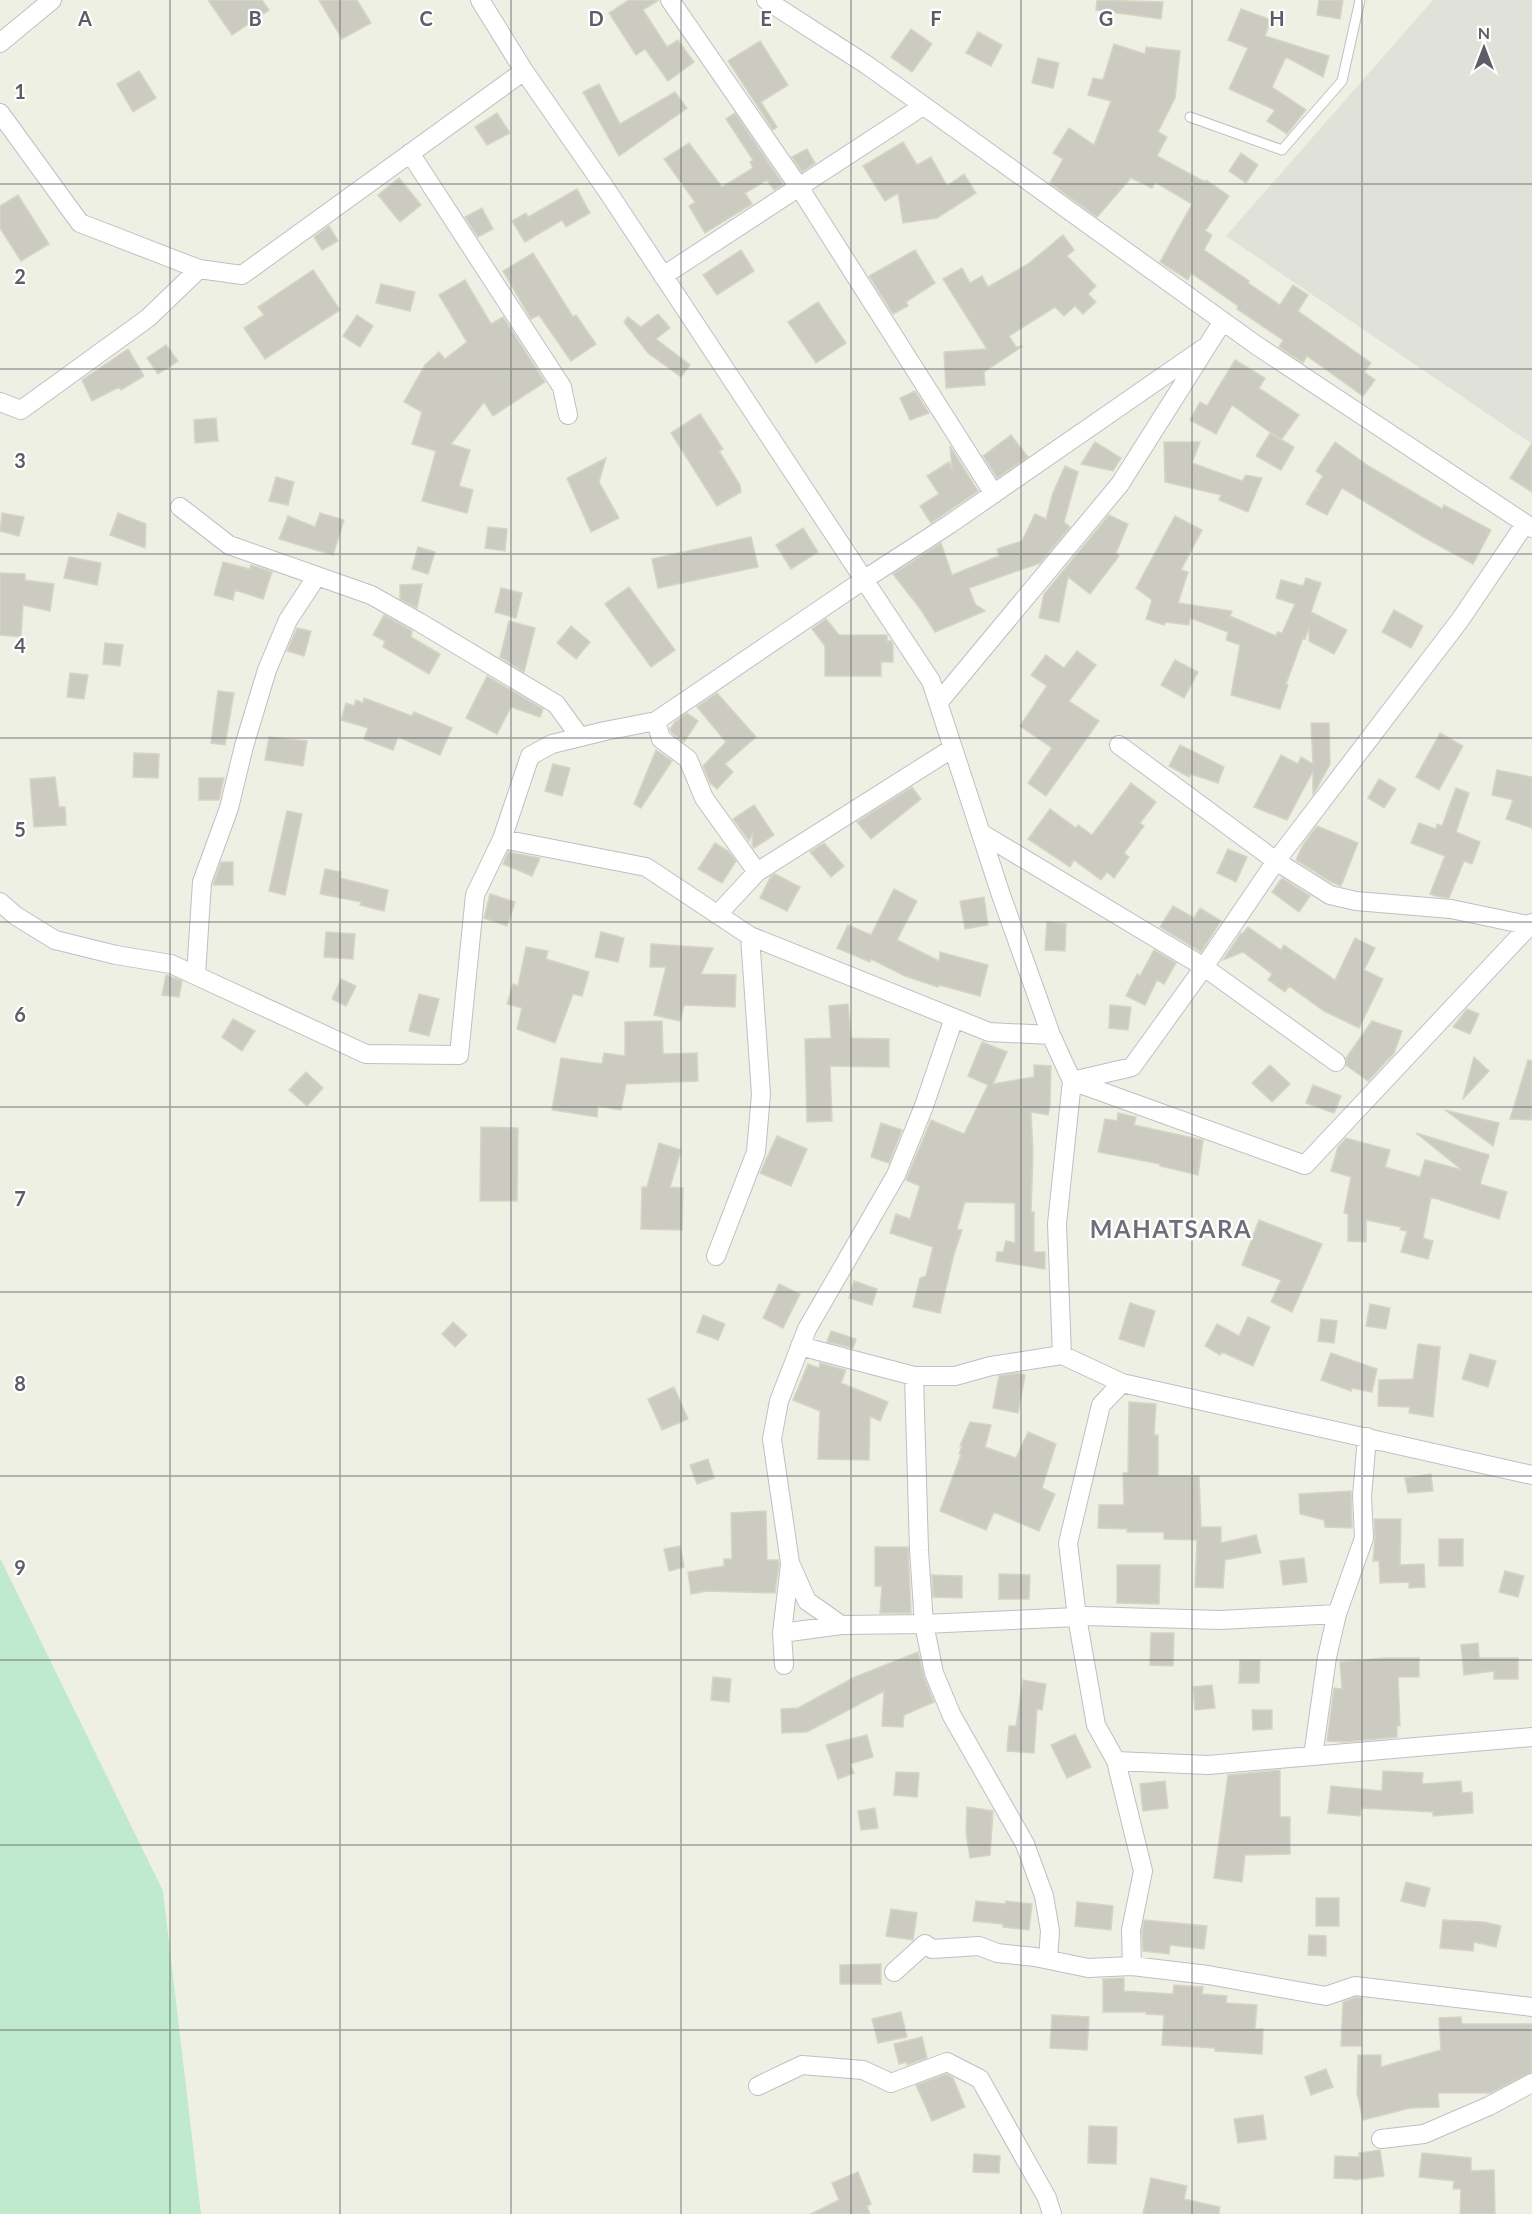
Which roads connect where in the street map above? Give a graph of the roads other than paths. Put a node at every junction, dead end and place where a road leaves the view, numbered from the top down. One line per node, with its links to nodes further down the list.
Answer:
1 (52, 0): 6 (street)
2 (480, 0): 7 (street)
3 (670, 0): 12 (street)
4 (766, 0): 8 (street)
5 (1360, 0): 10 (lane)
6 (0, 43)
7 (524, 71): 11 (street); 14 (street)
8 (923, 106): 12 (street); 15 (street)
9 (0, 113): 13 (street)
10 (1190, 117)
11 (410, 153): 13 (street); 18 (street)
12 (799, 187): 14 (street); 19 (street)
13 (199, 269): 17 (street)
14 (663, 276): 23 (street)
15 (1223, 321): 16 (street); 21 (street)
16 (1208, 346): 19 (street); 24 (street)
17 (0, 402)
18 (568, 415)
19 (994, 494): 23 (street)
20 (180, 507): 22 (street)
21 (1528, 526): 31 (street)
22 (317, 576): 26 (street); 38 (street)
23 (865, 579): 24 (street); 25 (street)
24 (938, 703): 28 (street)
25 (656, 721): 26 (street); 32 (street)
26 (580, 737): 30 (street)
27 (1119, 745): 31 (street)
28 (953, 748): 29 (street); 32 (street)
29 (981, 833): 37 (street); 40 (street)
30 (502, 839): 34 (street); 38 (street)
31 (1276, 861): 35 (street); 37 (street)
32 (757, 872): 34 (street)
33 (0, 902): 38 (street)
34 (717, 915): 36 (street)
35 (1531, 925): 42 (street)
36 (750, 936): 39 (street); 43 (street)
37 (1204, 967): 41 (street); 42 (street)
38 (196, 975)
39 (954, 1018): 40 (street); 44 (street)
40 (1052, 1035): 42 (street)
41 (1336, 1062)
42 (1072, 1081): 45 (street)
43 (716, 1256)
44 (800, 1346): 46 (street); 50 (street)
45 (1062, 1355): 46 (street); 47 (street)
46 (914, 1376): 53 (street)
47 (1122, 1383): 48 (street); 52 (street)
48 (1367, 1437): 49 (street); 51 (street)
49 (1532, 1475)
50 (790, 1563): 54 (street); 55 (street)
51 (1337, 1614): 52 (street); 58 (street)
52 (1077, 1617): 53 (street); 59 (street)
53 (924, 1624): 54 (street); 60 (street)
54 (841, 1625): 55 (street)
55 (782, 1633): 56 (street)
56 (784, 1665)
57 (1532, 1737): 58 (street)
58 (1313, 1756): 59 (street)
59 (1116, 1761): 61 (street)
60 (1048, 1959): 61 (street); 62 (street)
61 (1131, 1966): 63 (street)
62 (894, 1972)
63 (1532, 2007)
64 (1532, 2083): 66 (street)
65 (758, 2086): 67 (street)
66 (1381, 2139)
67 (1052, 2214)

